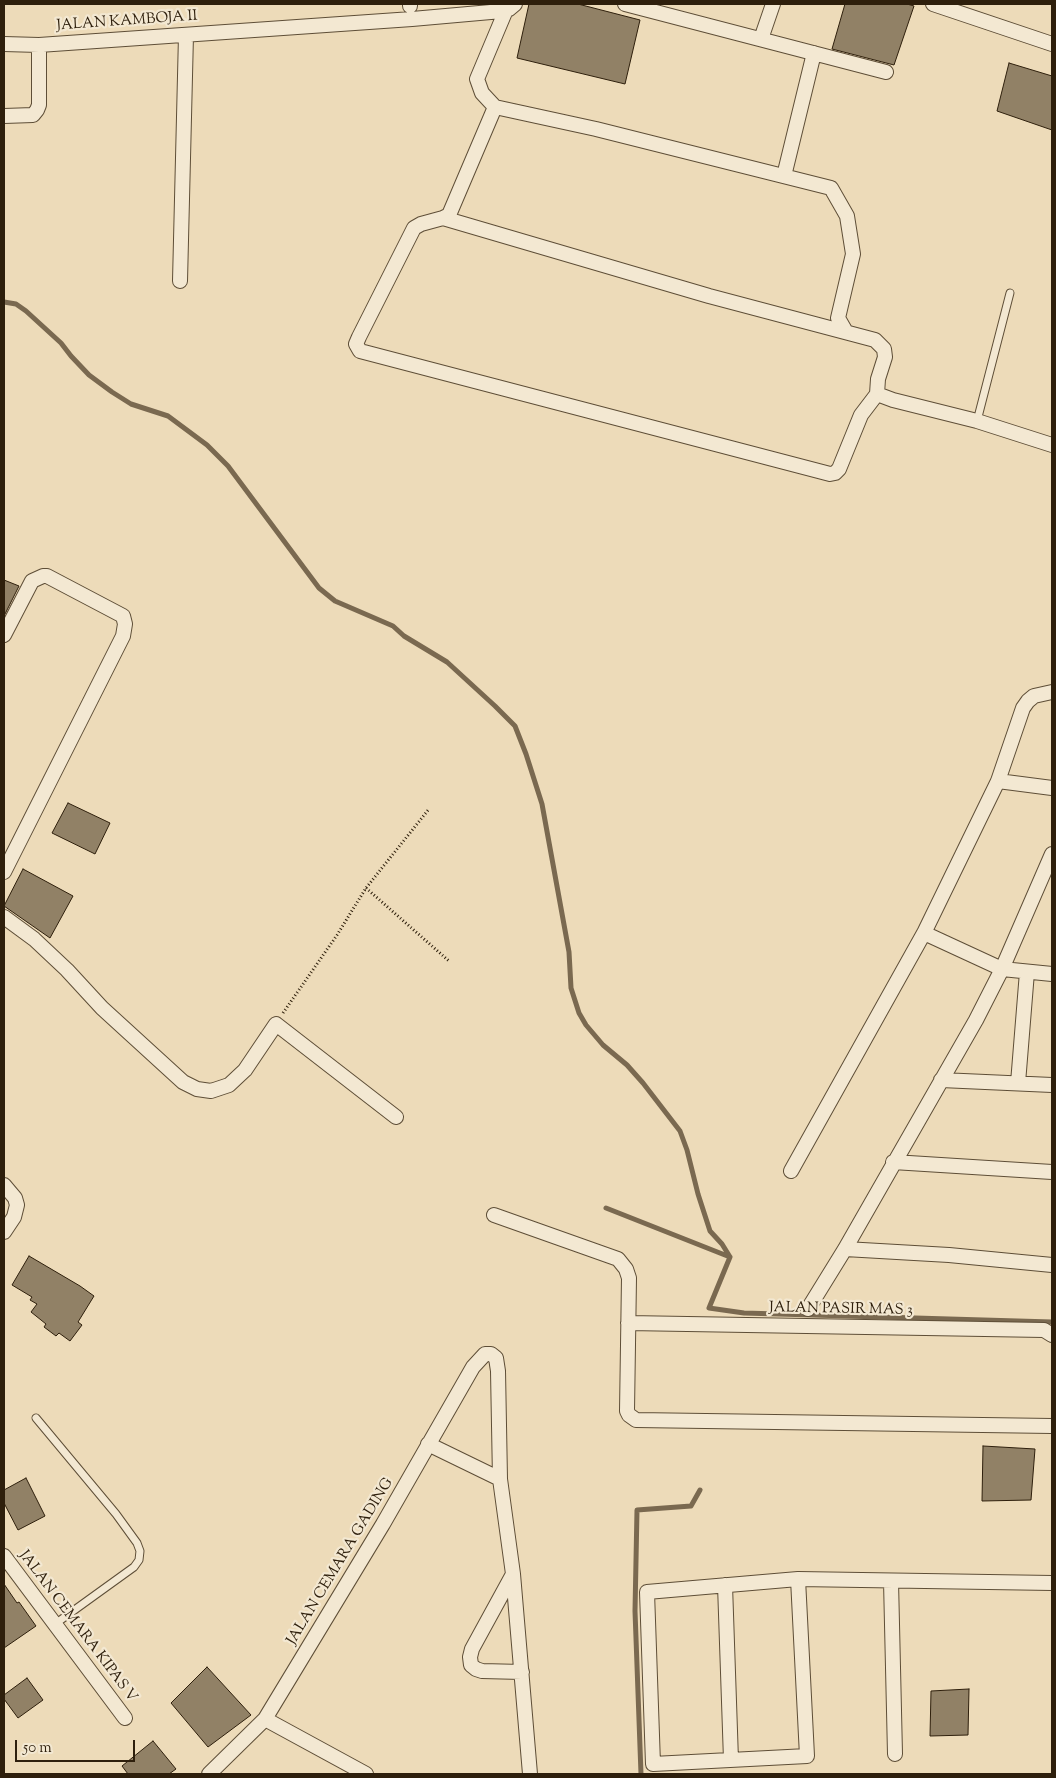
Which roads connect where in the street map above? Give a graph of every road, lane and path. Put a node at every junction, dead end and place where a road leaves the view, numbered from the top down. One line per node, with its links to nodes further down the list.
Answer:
1 (625, 4): 6 (street)
2 (773, 4): 6 (street)
3 (933, 4): 8 (street)
4 (510, 7): 5 (street, JALAN KAMBOJA II); 12 (street)
5 (186, 35): 9 (street, JALAN KAMBOJA II); 16 (street)
6 (761, 40): 10 (street)
7 (4, 44): 9 (street, JALAN KAMBOJA II)
8 (1052, 44)
9 (39, 45): 13 (street, JALAN KAMBOJA II)
10 (814, 53): 11 (street); 14 (street)
11 (886, 72)
12 (495, 108): 14 (street); 15 (street)
13 (4, 116)
14 (784, 176): 18 (street)
15 (443, 218): 18 (street); 19 (street)
16 (180, 281)
17 (1010, 293): 20 (lane)
18 (846, 332): 19 (street)
19 (876, 394): 20 (street)
20 (977, 421): 21 (street)
21 (1052, 445)
22 (4, 635): 28 (street)
23 (1052, 692): 24 (street)
24 (998, 781): 25 (street); 32 (street)
25 (1052, 788)
26 (429, 810): 30 (path)
27 (1052, 854): 29 (street)
28 (4, 872)
29 (1046, 879): 34 (street)
30 (366, 888): 33 (path); 37 (path)
31 (4, 917): 37 (street)
32 (924, 932): 34 (street); 43 (street)
33 (449, 961)
34 (1002, 969): 35 (street); 38 (street)
35 (1027, 972): 36 (street); 39 (street)
36 (1052, 974)
37 (276, 1024): 41 (street)
38 (941, 1080): 39 (street); 42 (street)
39 (1018, 1083): 40 (street)
40 (1052, 1085)
41 (396, 1116)
42 (893, 1162): 44 (street); 48 (street)
43 (790, 1171)
44 (1052, 1172)
45 (4, 1185): 47 (street)
46 (494, 1215): 51 (street)
47 (4, 1232)
48 (845, 1249): 49 (street); 50 (street)
49 (1052, 1265)
50 (808, 1309)
51 (628, 1323): 52 (street, JALAN PASIR MAS 3); 54 (street)
52 (1052, 1335)
53 (36, 1418): 63 (lane)
54 (1052, 1426)
55 (428, 1444): 56 (street); 56 (street, JALAN CEMARA GADING); 66 (street, JALAN CEMARA GADING)
56 (500, 1479): 58 (street)
57 (4, 1556): 63 (street, JALAN CEMARA KIPAS V)
58 (513, 1574): 64 (street); 64 (street)
59 (798, 1579): 60 (street); 62 (street); 68 (street)
60 (891, 1582): 61 (street); 67 (street)
61 (1052, 1583)
62 (725, 1585): 68 (street); 68 (street)
63 (55, 1624): 65 (street, JALAN CEMARA KIPAS V)
64 (522, 1672): 71 (street)
65 (125, 1718)
66 (265, 1719): 69 (street, JALAN CEMARA GADING); 70 (street)
67 (895, 1754)
68 (731, 1760)
69 (210, 1774)
70 (366, 1774)
71 (530, 1774)

